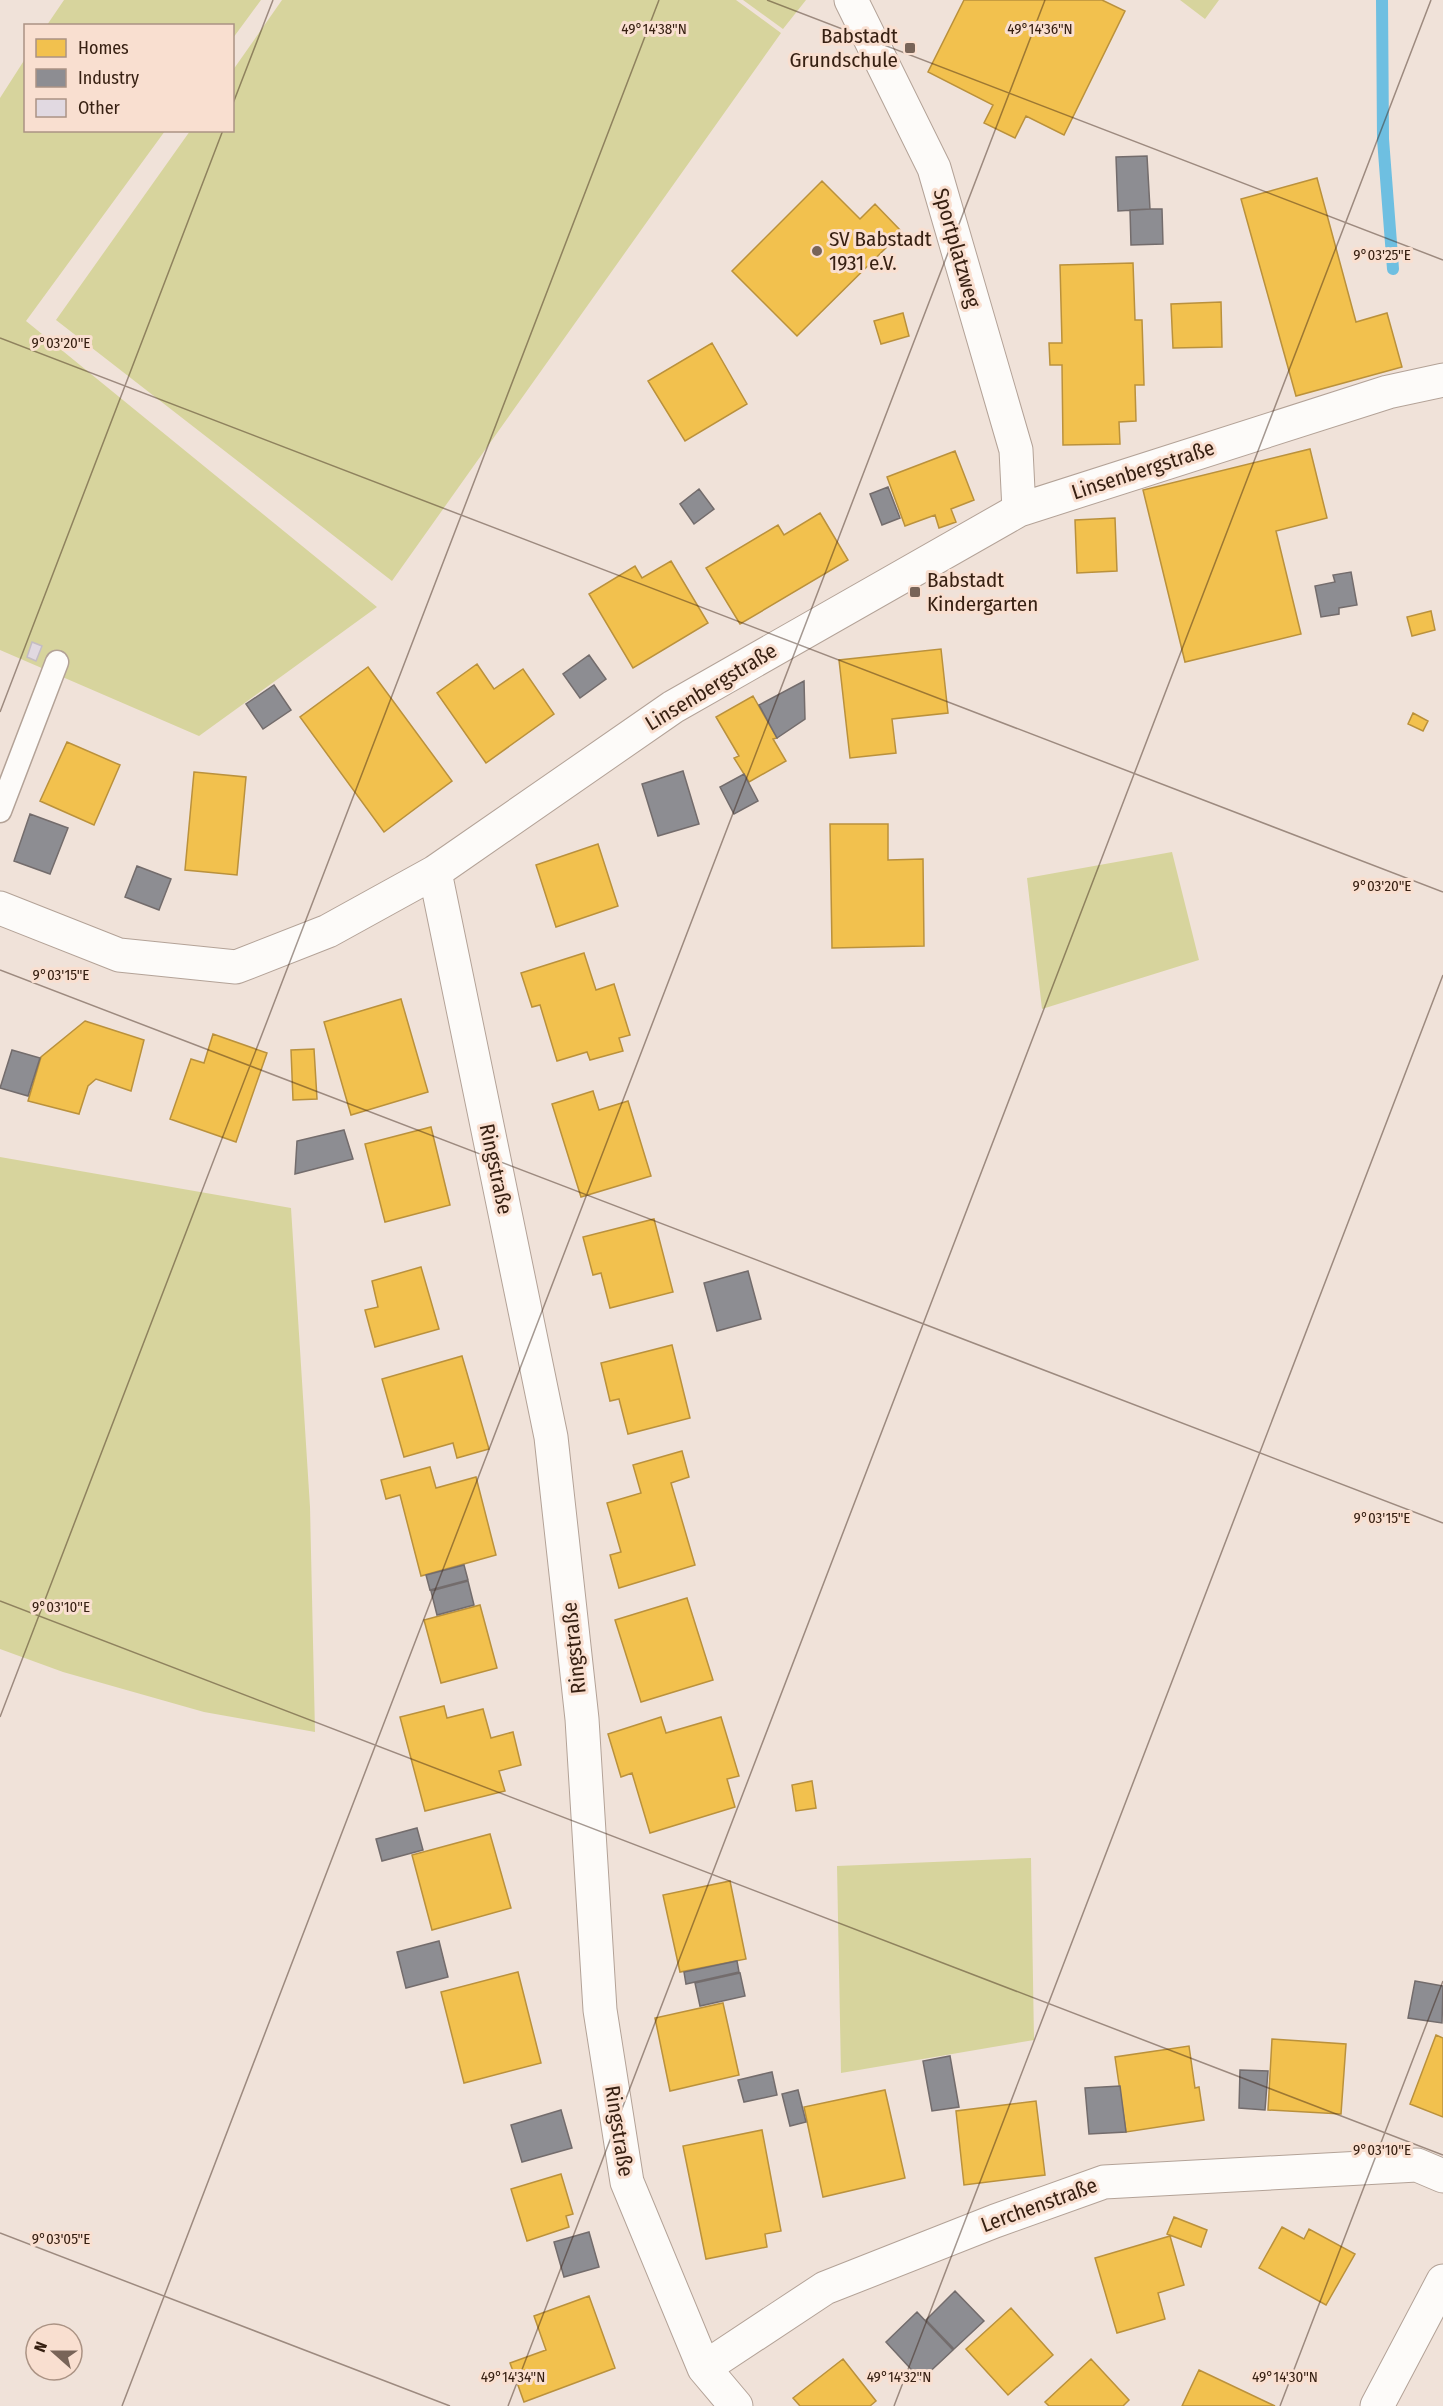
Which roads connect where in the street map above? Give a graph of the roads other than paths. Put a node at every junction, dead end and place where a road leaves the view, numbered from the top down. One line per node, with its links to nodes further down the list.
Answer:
1 (851, 0): 3 (street, Sportplatzweg)
2 (1443, 380): 3 (street, Linsenbergstraße)
3 (1019, 510): 6 (street, Linsenbergstraße)
4 (57, 662): 5 (lane)
5 (0, 811)
6 (435, 872): 7 (street, Linsenbergstraße); 10 (street, Ringstraße)
7 (0, 908)
8 (1443, 2176): 10 (street, Lerchenstraße)
9 (1443, 2281): 12 (street)
10 (704, 2368): 11 (street, Ringstraße)
11 (736, 2406)
12 (1377, 2406)

